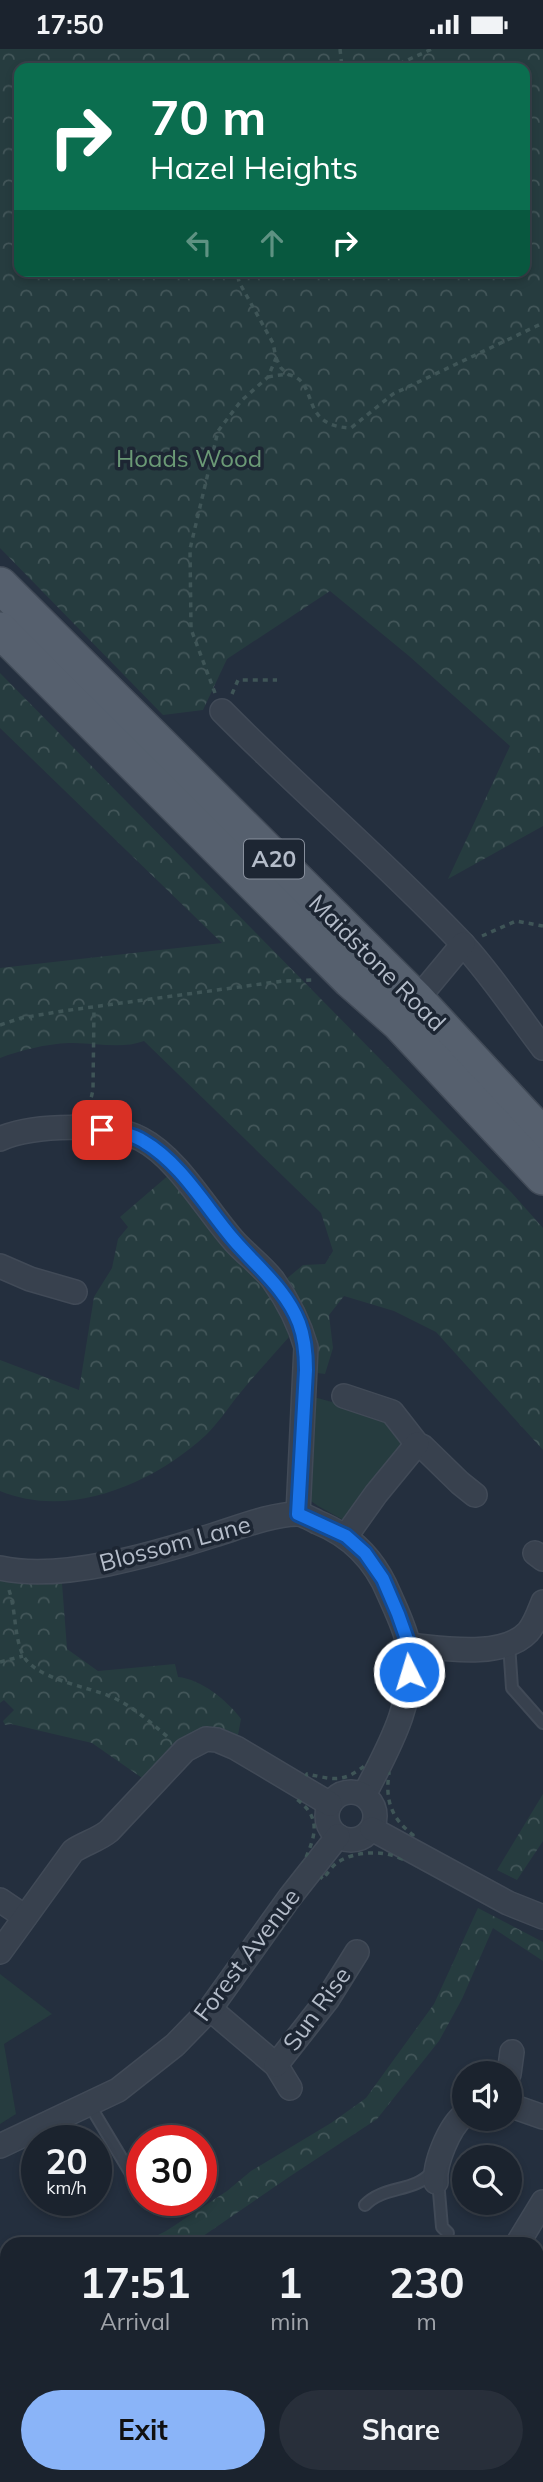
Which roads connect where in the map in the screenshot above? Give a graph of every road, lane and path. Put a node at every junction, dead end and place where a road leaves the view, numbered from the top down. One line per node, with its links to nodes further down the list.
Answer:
1 (432, 49): 2 (path)
2 (401, 63)
3 (238, 277): 5 (path)
4 (543, 323): 6 (path)
5 (276, 358): 6 (path); 7 (path)
6 (289, 375): 7 (path)
7 (268, 377): 11 (path)
8 (0, 585): 16 (main road, Maidstone Road / A20)
9 (0, 630): 14 (main road, Maidstone Road / A20)
10 (277, 680): 11 (path)
11 (222, 711): 13 (street)
12 (543, 926): 13 (path)
13 (463, 944): 16 (street); 18 (street)
14 (350, 980): 15 (path); 16 (main road, Maidstone Road / A20)
15 (94, 1007): 17 (path); 19 (path)
16 (407, 1011): 20 (main road, Maidstone Road / A20); 22 (main road, Maidstone Road / A20)
17 (0, 1025)
18 (543, 1048)
19 (80, 1129): 21 (street); 28 (street)
20 (543, 1136)
21 (0, 1139)
22 (543, 1177)
23 (0, 1266): 24 (street)
24 (75, 1292)
25 (344, 1396): 26 (street)
26 (417, 1444): 27 (street); 29 (street)
27 (475, 1495)
28 (298, 1514): 29 (street); 30 (street, Blossom Lane)
29 (346, 1536): 33 (street)
30 (1, 1568): 34 (path)
31 (543, 1602): 32 (street)
32 (509, 1644): 33 (street); 36 (lane)
33 (409, 1645): 41 (street)
34 (23, 1656): 35 (path); 37 (path)
35 (0, 1662)
36 (543, 1723)
37 (185, 1750): 43 (street); 51 (street)
38 (368, 1763): 40 (path)
39 (389, 1773): 45 (path)
40 (307, 1774)
41 (365, 1795): 43 (street); 44 (street)
42 (295, 1798): 48 (path)
43 (330, 1804): 46 (street)
44 (372, 1829): 46 (street); 52 (street)
45 (413, 1835)
46 (338, 1836): 55 (street, Forest Avenue)
47 (402, 1859): 49 (path)
48 (304, 1862)
49 (323, 1879)
50 (0, 1899): 51 (street)
51 (25, 1917): 53 (street)
52 (543, 1917)
53 (0, 1952)
54 (357, 1952): 56 (street, Sun Rise)
55 (210, 2009): 56 (street, Sun Rise); 58 (street, Forest Avenue)
56 (276, 2065): 57 (street, Sun Rise)
57 (290, 2088)
58 (89, 2104): 62 (street, Forest Avenue); 63 (lane)
59 (522, 2110): 60 (street)
60 (543, 2117)
61 (452, 2130): 64 (street)
62 (0, 2146)
63 (126, 2165)
64 (435, 2176): 66 (lane); 67 (lane)
65 (543, 2202): 68 (street)
66 (365, 2206)
67 (448, 2233)
68 (522, 2237)

